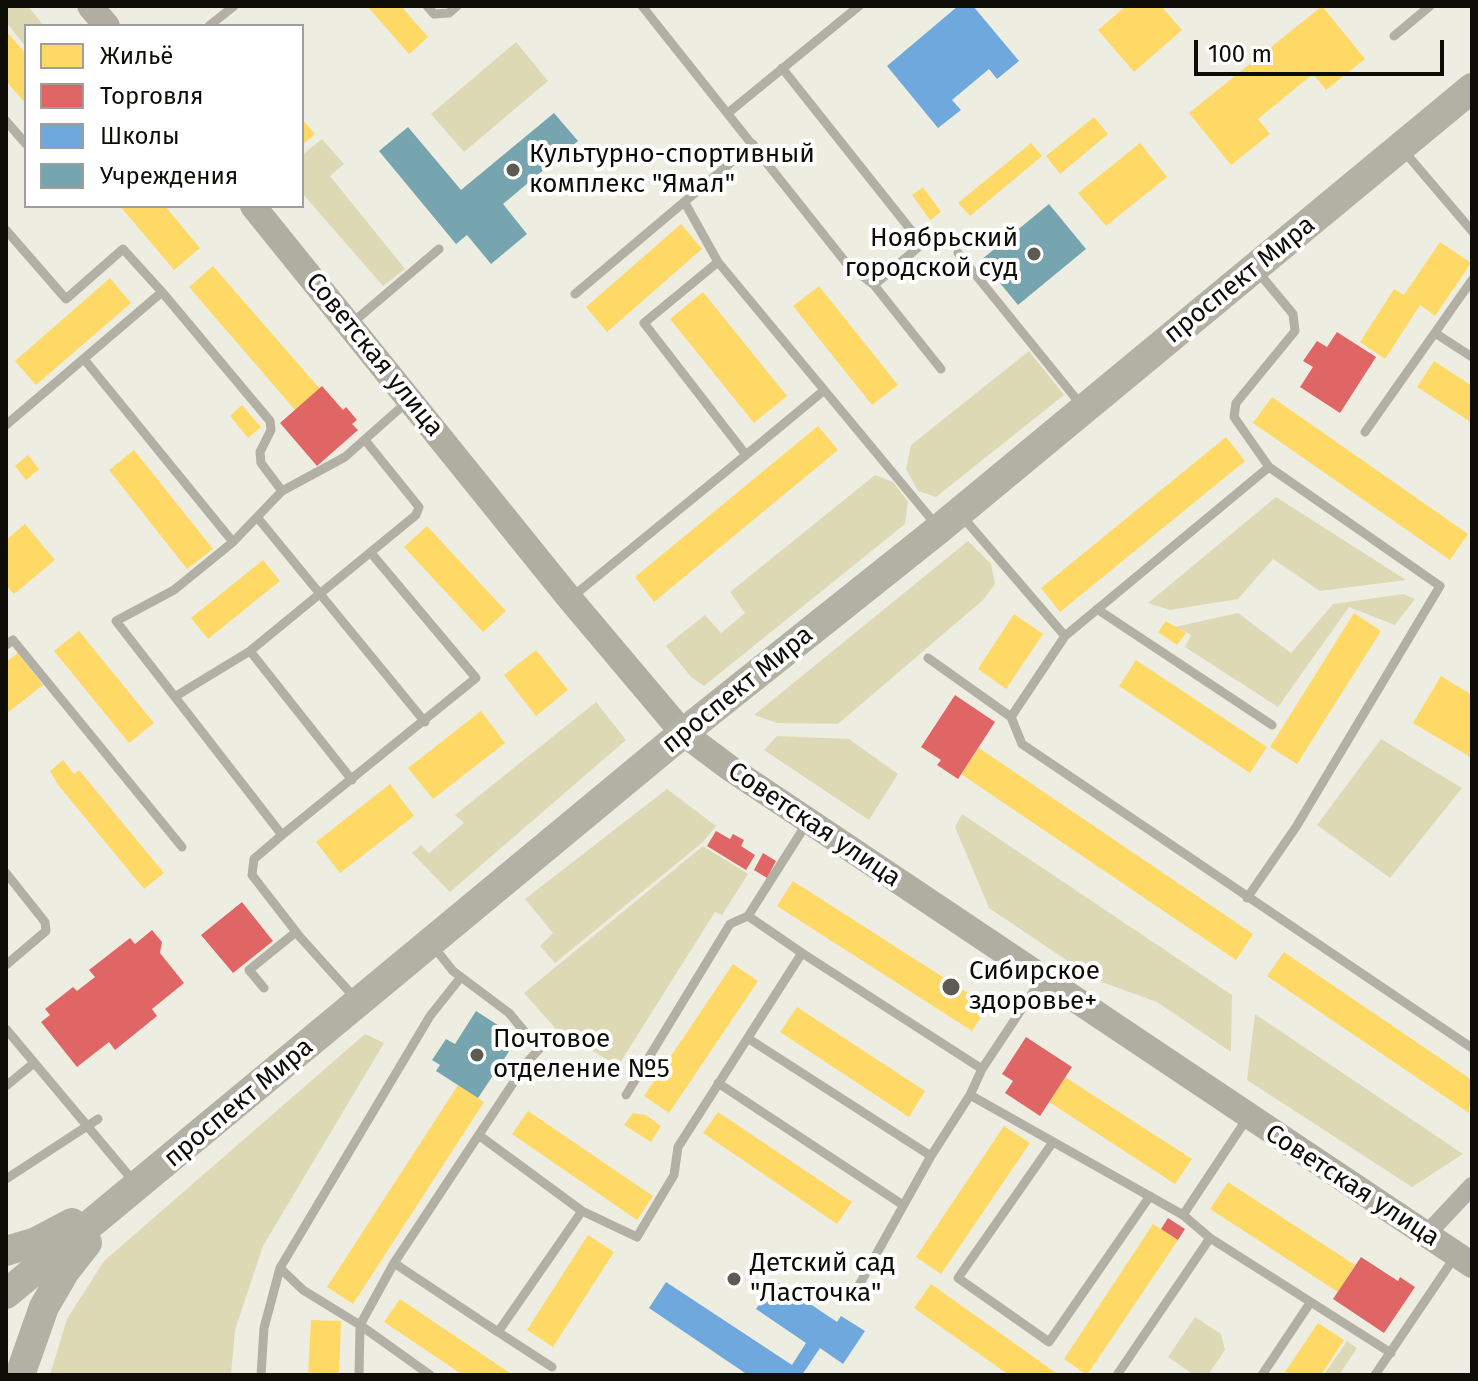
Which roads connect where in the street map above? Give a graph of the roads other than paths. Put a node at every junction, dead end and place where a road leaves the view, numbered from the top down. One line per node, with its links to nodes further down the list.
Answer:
1 (90, 6): 8 (main road)
2 (234, 6): 9 (lane)
3 (427, 6): 4 (lane)
4 (457, 6)
5 (642, 6): 13 (lane)
6 (859, 6): 11 (lane)
7 (1430, 6): 10 (lane)
8 (105, 24)
9 (212, 24)
10 (1394, 36)
11 (782, 68): 13 (lane); 27 (lane)
12 (1472, 88): 17 (main road, проспект Мира)
13 (728, 113): 16 (lane)
14 (6, 121): 15 (lane)
15 (24, 142)
16 (753, 144): 18 (lane); 27 (lane)
17 (1400, 148): 21 (lane); 25 (main road, проспект Мира)
18 (685, 203): 24 (lane); 29 (lane)
19 (255, 208): 30 (main road, Советская улица)
20 (6, 230): 28 (lane)
21 (1472, 231)
22 (439, 249): 30 (lane)
23 (958, 253): 37 (lane)
24 (718, 262): 35 (lane); 41 (lane)
25 (1254, 268): 37 (main road, проспект Мира); 42 (lane)
26 (1472, 280): 31 (lane)
27 (874, 285): 34 (lane)
28 (162, 292): 33 (lane); 43 (lane)
29 (575, 294)
30 (350, 325): 36 (main road, Советская улица)
31 (1435, 333): 32 (lane); 39 (lane)
32 (1472, 357)
33 (84, 359): 38 (lane); 46 (lane)
34 (941, 369)
35 (822, 392): 41 (lane); 45 (lane)
36 (410, 400): 40 (lane); 49 (main road, Советская улица)
37 (1084, 408): 45 (main road, проспект Мира)
38 (6, 425)
39 (1365, 432)
40 (365, 440): 43 (lane); 47 (lane)
41 (746, 455): 49 (lane)
42 (1269, 467): 50 (lane); 65 (lane)
43 (282, 491): 44 (lane)
44 (257, 517): 46 (lane); 48 (lane)
45 (949, 521): 51 (lane); 59 (main road, проспект Мира)
46 (233, 542): 55 (lane)
47 (371, 553): 48 (lane); 57 (lane)
48 (320, 594): 53 (lane); 57 (lane)
49 (570, 599): 59 (main road, Советская улица)
50 (1097, 609): 51 (lane); 58 (lane)
51 (1065, 636): 56 (lane)
52 (6, 645): 63 (lane)
53 (250, 651): 55 (lane); 60 (lane)
54 (928, 658): 56 (lane)
55 (176, 696): 62 (lane)
56 (1011, 717): 65 (lane)
57 (425, 722): 60 (lane)
58 (1272, 725)
59 (683, 733): 61 (main road, Советская улица); 68 (main road, проспект Мира)
60 (352, 780): 62 (lane)
61 (808, 822): 66 (lane); 72 (main road, Советская улица)
62 (282, 835): 67 (lane)
63 (182, 847)
64 (6, 873): 70 (lane)
65 (1247, 898): 78 (lane)
66 (748, 916): 69 (lane); 84 (lane)
67 (296, 932): 73 (lane); 74 (lane)
68 (432, 944): 71 (lane); 74 (main road, проспект Мира)
69 (802, 953): 76 (lane); 81 (lane)
70 (6, 965)
71 (461, 977): 79 (lane); 104 (lane)
72 (1042, 977): 81 (lane); 86 (main road, Советская улица)
73 (264, 988)
74 (359, 1003): 94 (main road, проспект Мира)
75 (6, 1029): 80 (lane)
76 (749, 1039): 82 (lane); 91 (lane)
77 (548, 1040): 79 (lane)
78 (1472, 1048)
79 (539, 1049): 89 (lane)
80 (34, 1063): 83 (lane); 88 (lane)
81 (982, 1069): 85 (lane)
82 (718, 1083): 96 (lane); 97 (lane)
83 (6, 1086)
84 (626, 1095)
85 (970, 1095): 90 (lane); 91 (lane)
86 (1248, 1117): 98 (lane); 99 (main road, Советская улица)
87 (98, 1119): 88 (lane)
88 (89, 1127): 92 (lane); 94 (lane)
89 (480, 1136): 97 (lane); 103 (lane)
90 (1053, 1142): 95 (lane); 95 (lane)
91 (931, 1156): 96 (lane)
92 (6, 1179)
93 (1472, 1186): 99 (street)
94 (134, 1190): 101 (main road); 106 (main road, проспект Мира); 112 (main road)
95 (1150, 1196): 98 (lane)
96 (903, 1205): 105 (lane)
97 (582, 1211): 109 (lane)
98 (1183, 1215): 100 (lane)
99 (1426, 1235): 102 (main road, Советская улица)
100 (1210, 1238): 107 (lane); 116 (lane)
101 (6, 1251)
102 (1464, 1260): 110 (lane)
103 (394, 1263): 108 (lane); 109 (lane)
104 (280, 1268): 108 (lane); 113 (lane)
105 (858, 1287)
106 (6, 1294)
107 (1310, 1303): 110 (lane); 117 (lane)
108 (360, 1325): 114 (lane); 115 (lane)
109 (498, 1332): 111 (lane)
110 (1391, 1353): 118 (lane)
111 (552, 1367)
112 (20, 1375)
113 (261, 1375)
114 (359, 1375)
115 (430, 1375)
116 (1117, 1375)
117 (1262, 1375)
118 (1375, 1375)

